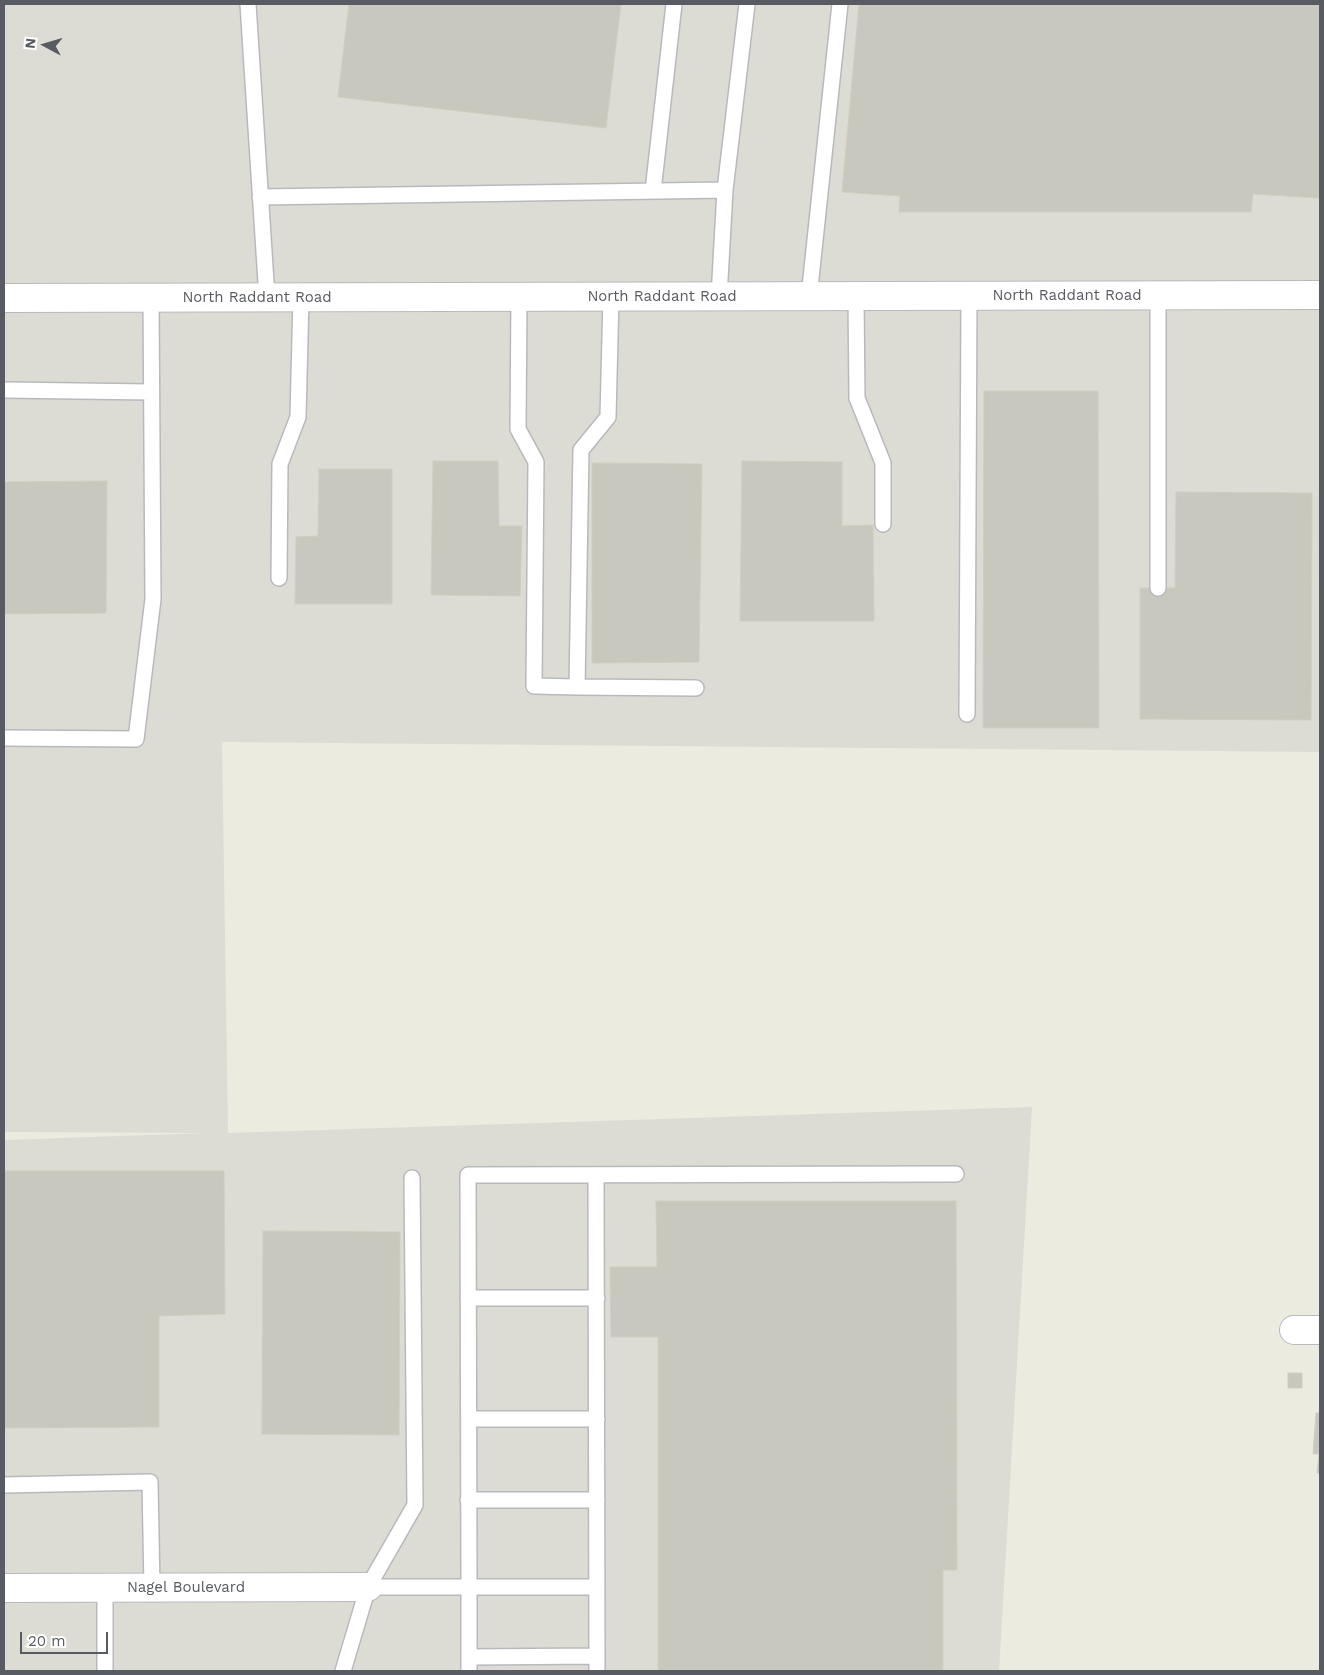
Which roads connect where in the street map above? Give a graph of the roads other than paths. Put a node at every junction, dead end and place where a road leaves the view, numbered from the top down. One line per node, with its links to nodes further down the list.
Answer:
1 (248, 4): 7 (lane)
2 (674, 4): 6 (lane)
3 (747, 4): 5 (lane)
4 (840, 4): 13 (lane)
5 (725, 190): 6 (lane); 12 (lane)
6 (653, 191): 7 (lane)
7 (260, 197): 17 (lane)
8 (1320, 295): 10 (street, North Raddant Road)
9 (969, 296): 10 (street, North Raddant Road); 14 (street, North Raddant Road); 27 (lane)
10 (1158, 296): 24 (lane)
11 (610, 297): 12 (street, North Raddant Road); 19 (street, North Raddant Road); 25 (lane)
12 (719, 297): 13 (street, North Raddant Road)
13 (809, 297): 14 (street, North Raddant Road)
14 (856, 297): 22 (lane)
15 (4, 298): 16 (street, North Raddant Road)
16 (151, 298): 17 (street, North Raddant Road); 21 (lane)
17 (267, 298): 18 (street, North Raddant Road)
18 (301, 298): 19 (street, North Raddant Road); 23 (lane)
19 (519, 298): 25 (lane)
20 (4, 390): 21 (lane)
21 (151, 392): 28 (lane)
22 (883, 524)
23 (278, 578)
24 (1158, 588)
25 (577, 687): 26 (lane)
26 (696, 688)
27 (967, 714)
28 (4, 738)
29 (956, 1174): 30 (lane)
30 (596, 1175): 32 (lane); 33 (lane)
31 (412, 1178): 44 (lane)
32 (468, 1298): 33 (lane); 34 (lane)
33 (597, 1298): 35 (lane)
34 (469, 1419): 35 (lane); 37 (lane)
35 (596, 1419): 38 (lane)
36 (4, 1485): 43 (lane)
37 (468, 1500): 38 (lane); 39 (lane)
38 (597, 1500): 40 (lane)
39 (469, 1587): 40 (lane); 44 (lane); 45 (lane)
40 (597, 1587): 46 (lane)
41 (4, 1588): 42 (street, Nagel Boulevard)
42 (105, 1588): 43 (street, Nagel Boulevard); 47 (lane)
43 (152, 1588): 44 (street, Nagel Boulevard)
44 (368, 1588): 48 (lane)
45 (469, 1664): 46 (lane)
46 (597, 1664)
47 (105, 1671)
48 (343, 1671)

